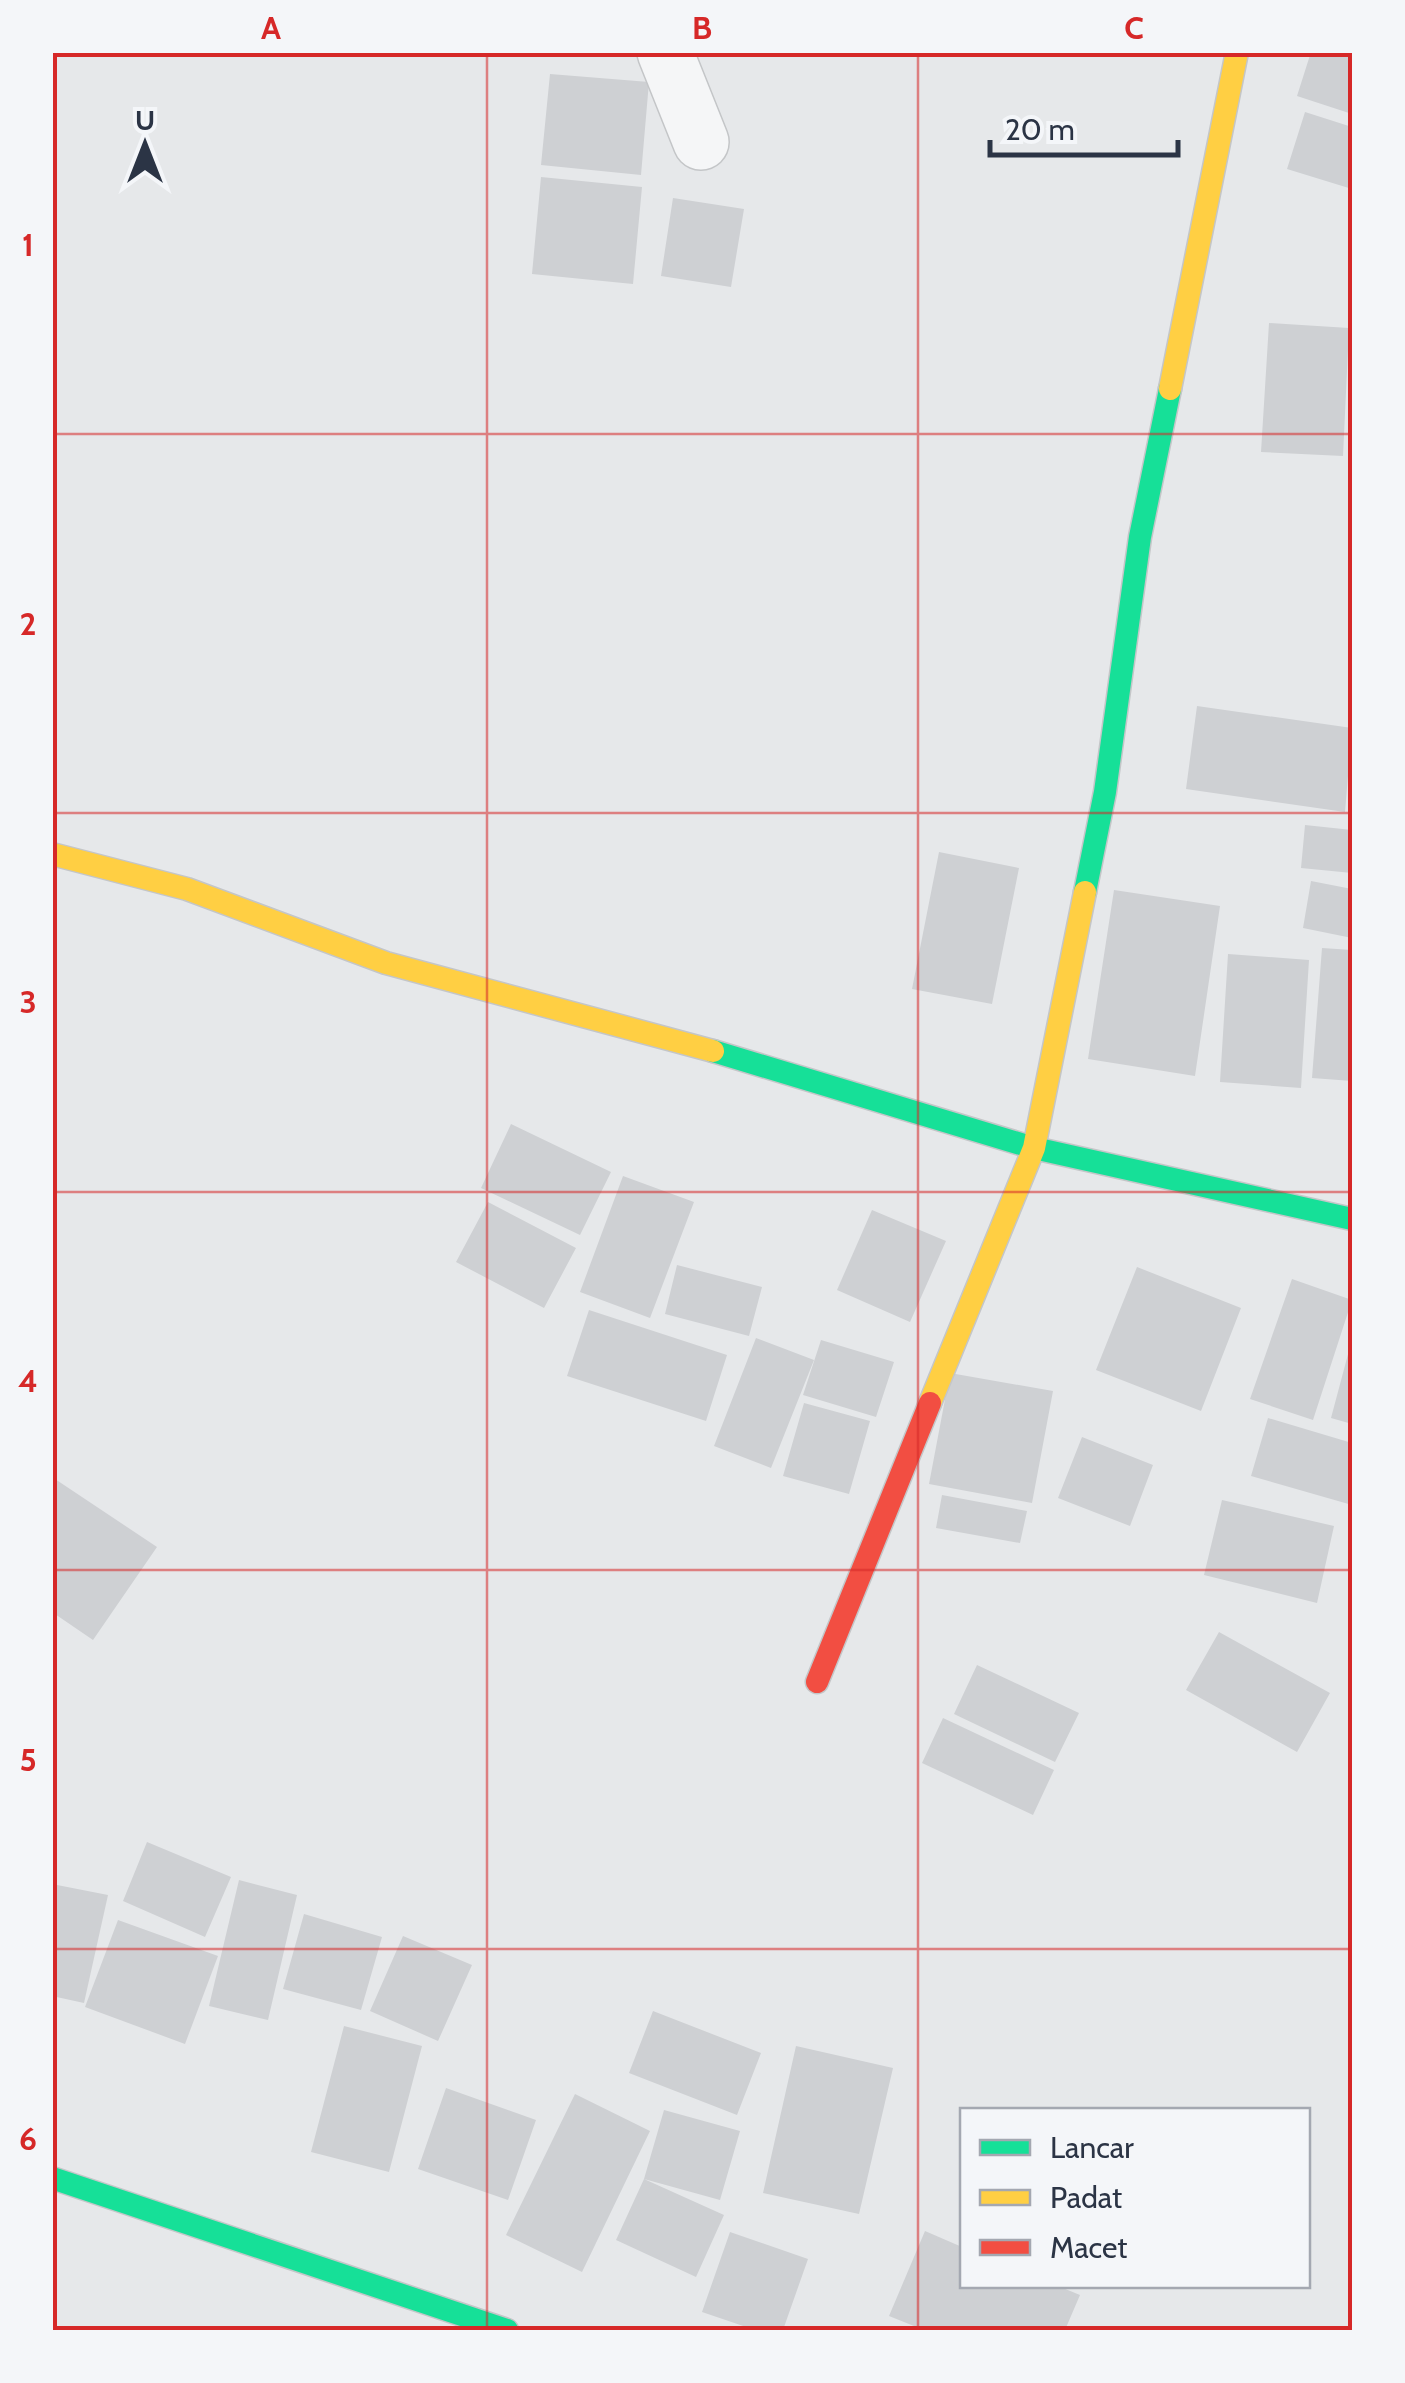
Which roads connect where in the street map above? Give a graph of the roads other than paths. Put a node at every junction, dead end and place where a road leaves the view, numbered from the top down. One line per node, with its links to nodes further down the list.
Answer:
1 (665, 52): 3 (street)
2 (1237, 52): 5 (street)
3 (701, 142)
4 (52, 854): 5 (street)
5 (1034, 1148): 6 (street); 7 (street)
6 (1352, 1219)
7 (817, 1682)
8 (52, 2178): 9 (street)
9 (506, 2330)

